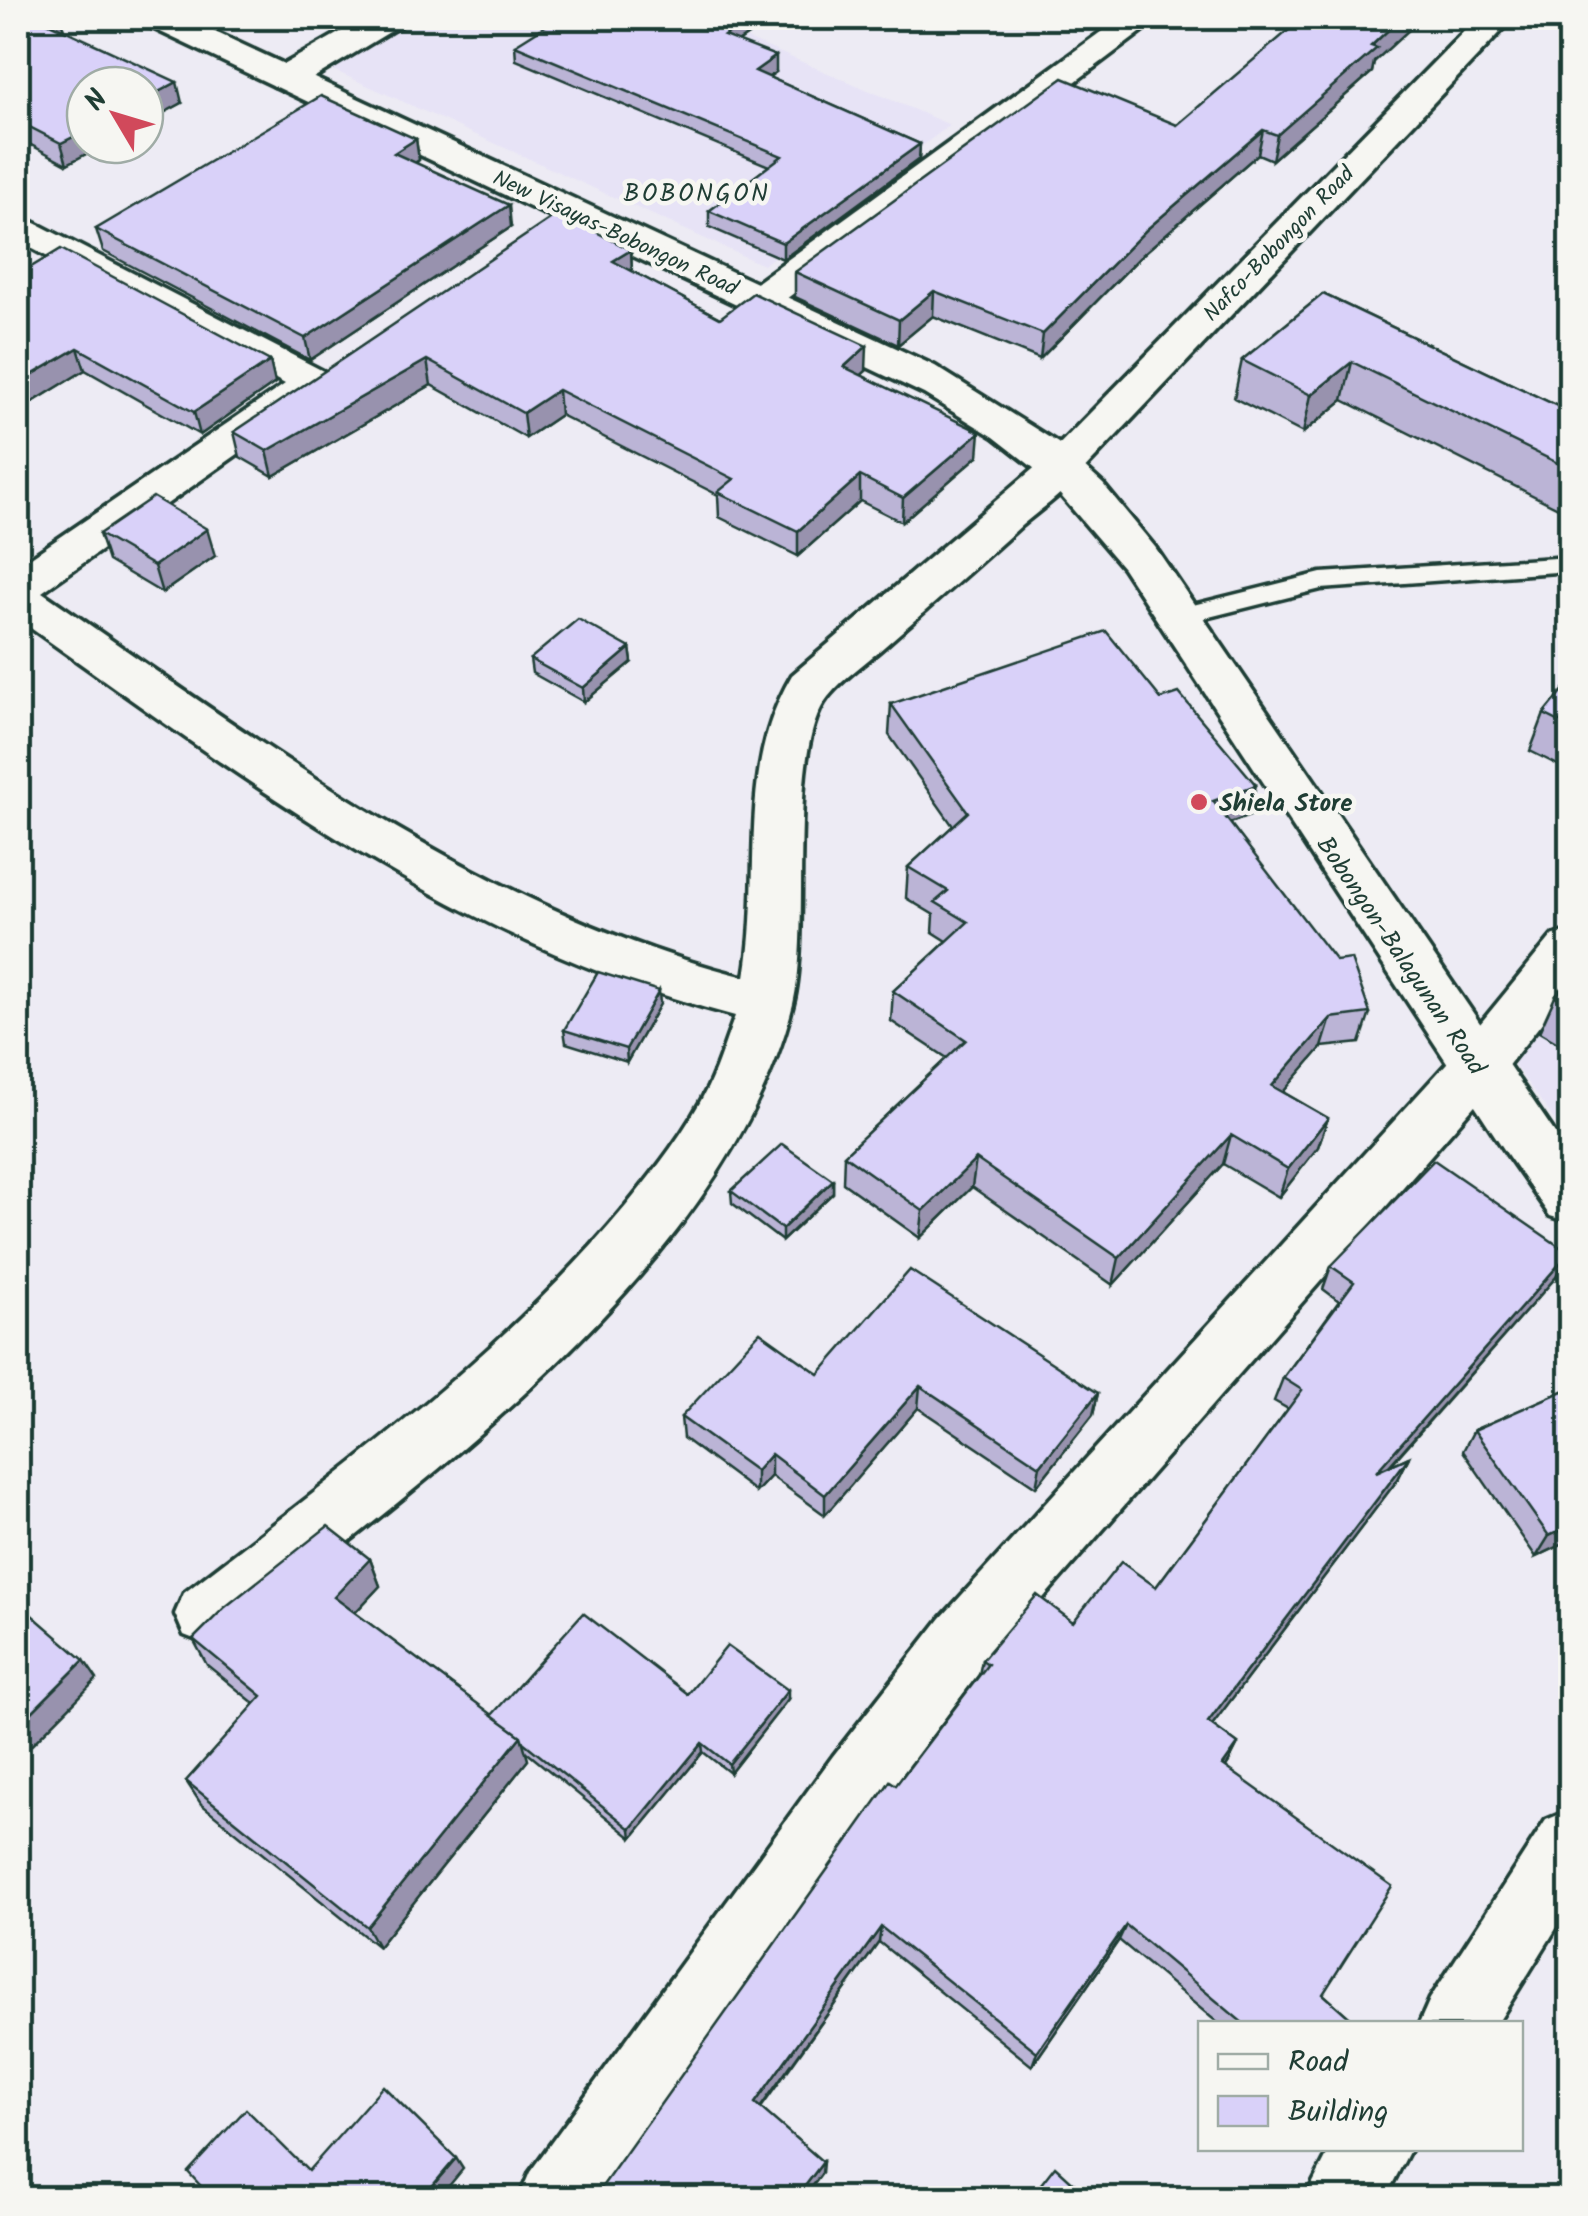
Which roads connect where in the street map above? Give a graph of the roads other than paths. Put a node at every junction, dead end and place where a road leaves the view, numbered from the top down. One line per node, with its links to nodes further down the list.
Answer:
1 (158, 18): 5 (street, New Visayas-Bobongon Road)
2 (389, 18): 5 (street)
3 (1142, 18): 7 (street)
4 (1496, 18): 8 (street, Nafco-Bobongon Road)
5 (287, 78): 7 (street, New Visayas-Bobongon Road)
6 (18, 226): 10 (street)
7 (760, 299): 8 (street, New Visayas-Bobongon Road)
8 (1060, 468): 12 (street, Bobongon-Balagunan Road); 14 (street, Nafco-Bobongon Road)
9 (1570, 564): 12 (lane)
10 (18, 587)
11 (18, 597): 14 (street)
12 (1177, 616): 15 (street, Bobongon-Balagunan Road)
13 (1570, 950): 15 (street)
14 (767, 1004): 17 (street, Nafco-Bobongon Road)
15 (1476, 1067): 16 (street, Bobongon-Balagunan Road); 21 (street)
16 (1570, 1199)
17 (208, 1614)
18 (1570, 1844): 19 (street)
19 (1457, 2021)
20 (1372, 2151): 22 (street)
21 (556, 2198)
22 (1342, 2198)

